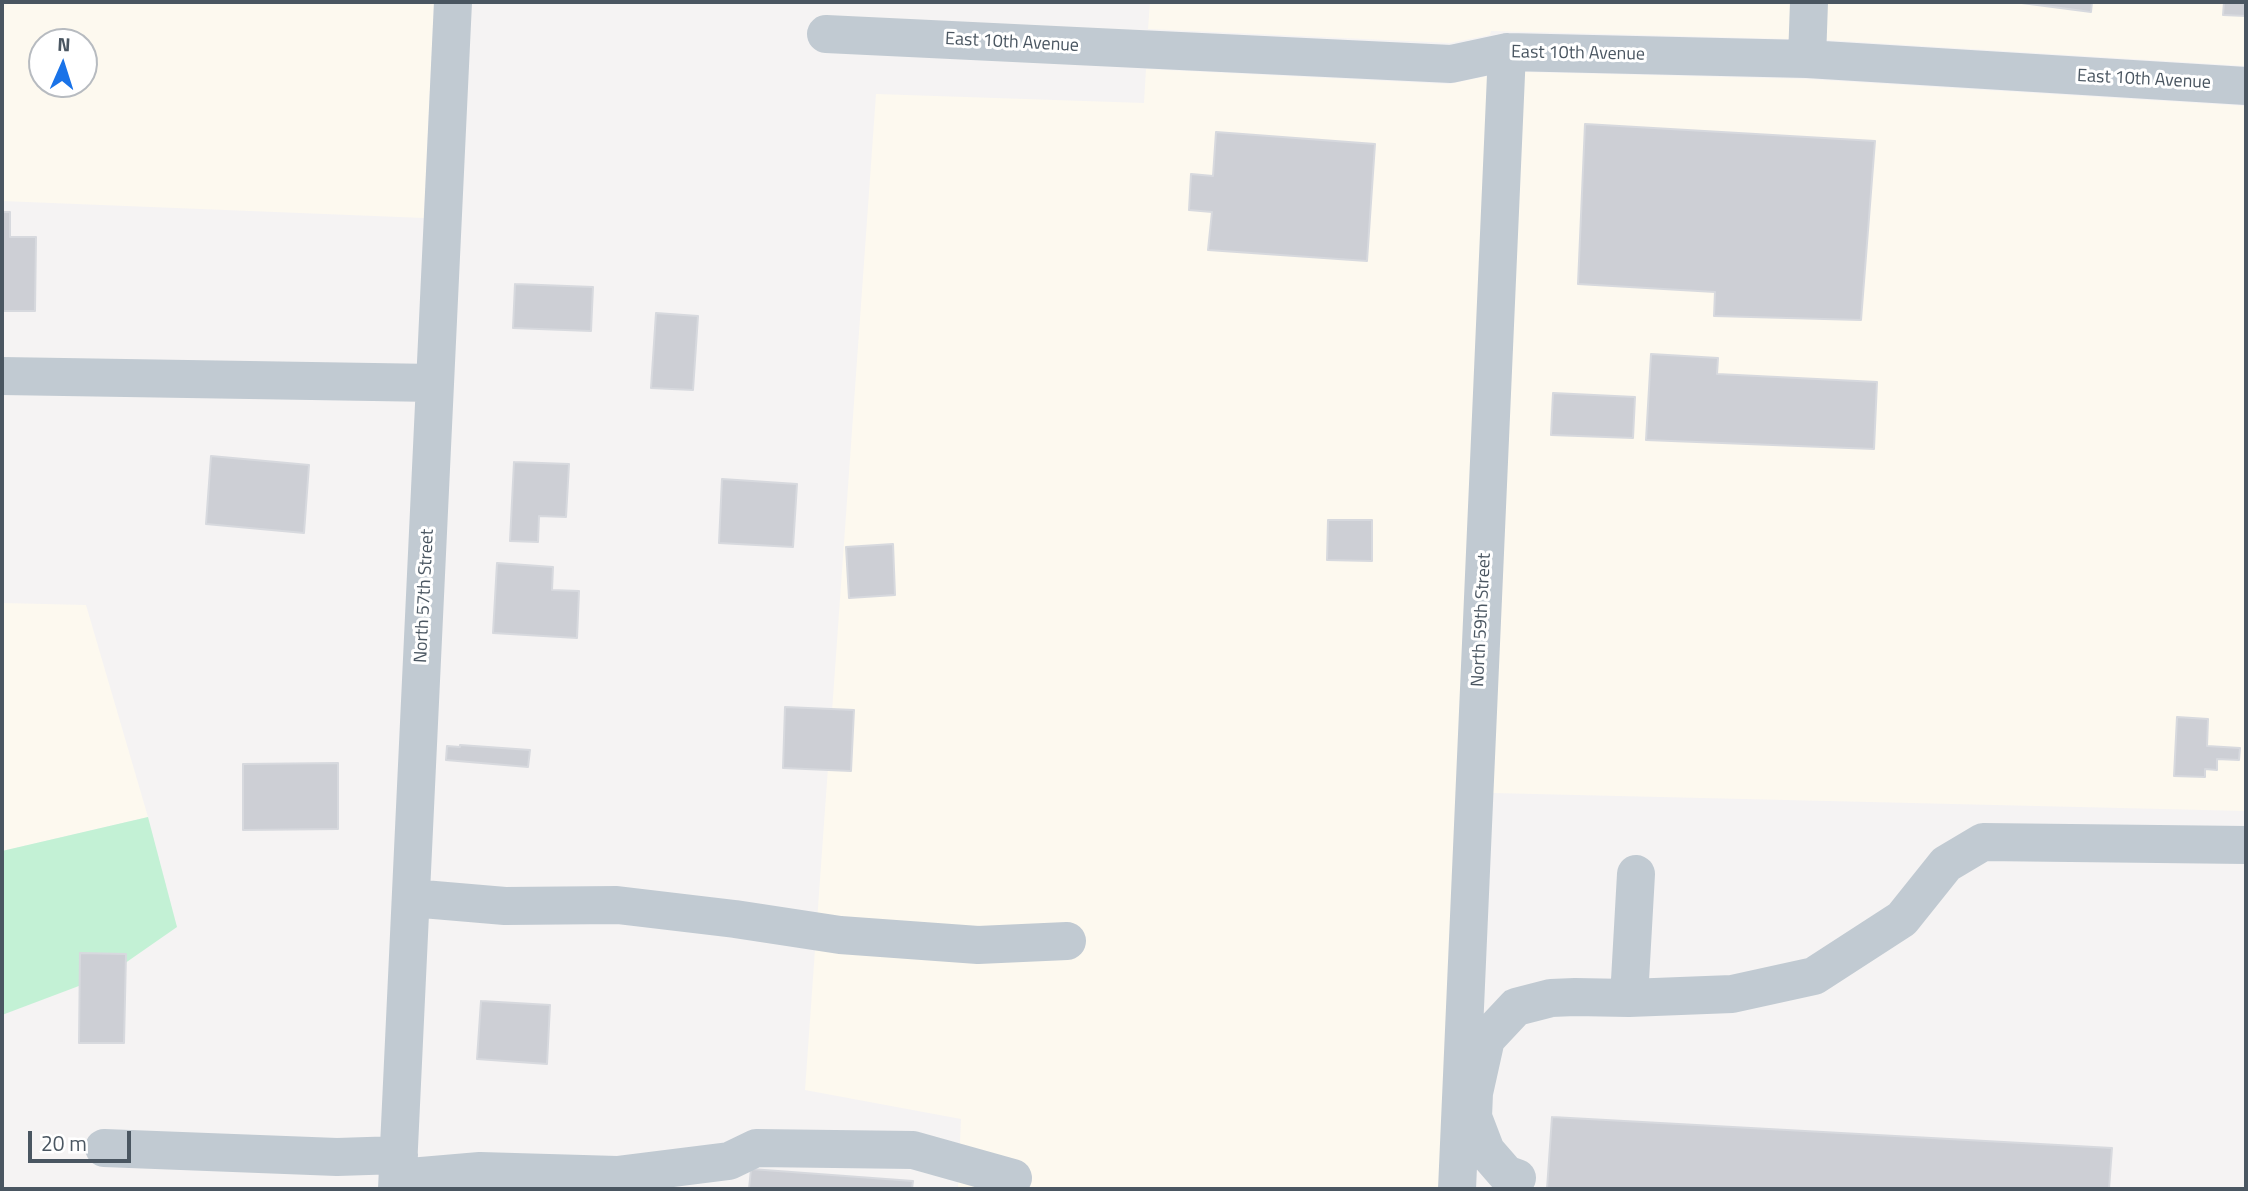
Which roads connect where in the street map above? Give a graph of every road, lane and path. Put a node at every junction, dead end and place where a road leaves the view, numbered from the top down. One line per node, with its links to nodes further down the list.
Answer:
1 (453, 2): 8 (street, North 57th Street)
2 (1809, 2): 5 (street)
3 (826, 34): 4 (street, East 10th Avenue)
4 (1507, 52): 5 (street, East 10th Avenue); 18 (street, North 59th Street)
5 (1807, 59): 6 (street, East 10th Avenue)
6 (2246, 86)
7 (2, 376): 8 (street)
8 (435, 383): 11 (street, North 57th Street)
9 (2246, 845): 13 (street)
10 (1636, 874): 13 (street)
11 (411, 898): 12 (street); 15 (street, North 57th Street)
12 (1068, 941)
13 (1629, 998): 17 (street)
14 (104, 1148): 15 (street)
15 (398, 1174): 16 (street)
16 (1013, 1178)
17 (1517, 1178)
18 (1457, 1189)

